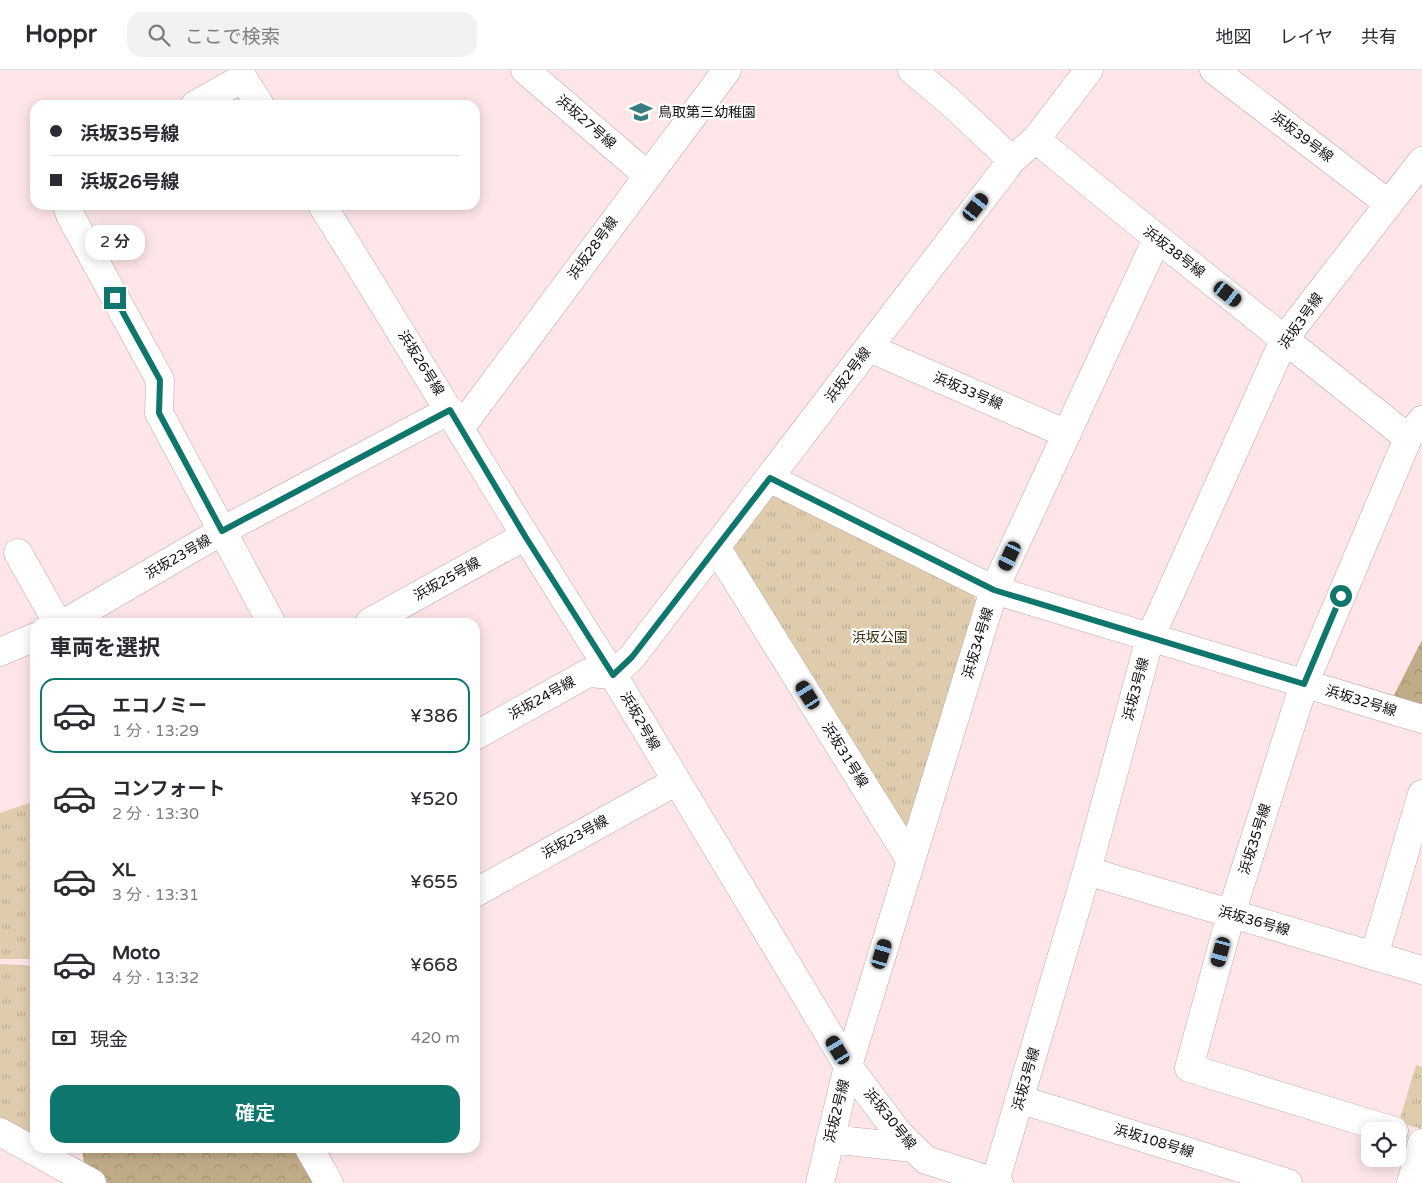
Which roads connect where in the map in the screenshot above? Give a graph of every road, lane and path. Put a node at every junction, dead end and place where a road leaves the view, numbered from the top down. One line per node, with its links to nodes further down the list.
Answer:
1 (525, 70): 11 (street, 浜坂27号線)
2 (727, 70): 11 (street, 浜坂28号線)
3 (912, 70): 9 (street)
4 (1089, 70): 8 (street, 浜坂2号線)
5 (1214, 70): 12 (street, 浜坂39号線)
6 (204, 100): 7 (street)
7 (257, 100)
8 (1036, 138): 9 (street, 浜坂2号線); 15 (street, 浜坂38号線)
9 (1012, 160): 17 (street, 浜坂2号線)
10 (1422, 161): 12 (street, 浜坂3号線)
11 (647, 175): 18 (street, 浜坂28号線)
12 (1389, 204): 16 (street, 浜坂3号線)
13 (68, 210): 22 (street)
14 (325, 210): 18 (street, 浜坂26号線)
15 (1157, 239): 16 (street, 浜坂38号線); 20 (street, 浜坂34号線)
16 (1285, 338): 19 (street, 浜坂38号線); 31 (street, 浜坂3号線)
17 (869, 348): 20 (street, 浜坂33号線); 21 (street, 浜坂2号線)
18 (455, 418): 22 (street, 浜坂23号線); 23 (street, 浜坂26号線)
19 (1415, 429): 35 (street, 浜坂35号線)
20 (1067, 434): 26 (street, 浜坂34号線)
21 (770, 478): 24 (street, 浜坂2号線); 26 (street, 浜坂32号線)
22 (222, 531): 28 (street, 浜坂23号線); 29 (street)
23 (525, 536): 30 (street, 浜坂25号線); 34 (street, 浜坂26号線)
24 (716, 547): 34 (street, 浜坂2号線); 40 (street, 浜坂31号線)
25 (18, 553): 27 (street)
26 (994, 590): 31 (street, 浜坂32号線); 40 (street, 浜坂34号線)
27 (56, 618)
28 (73, 618)
29 (269, 618)
30 (377, 618)
31 (1150, 638): 35 (street, 浜坂32号線); 41 (street, 浜坂3号線)
32 (30, 639): 33 (street)
33 (0, 652)
34 (613, 675): 37 (street, 浜坂24号線); 38 (street, 浜坂2号線)
35 (1304, 684): 36 (street, 浜坂32号線); 43 (street, 浜坂35号線)
36 (1422, 719)
37 (480, 733)
38 (676, 782): 42 (street, 浜坂23号線); 46 (street, 浜坂2号線)
39 (1422, 794): 44 (street)
40 (911, 860): 46 (street, 浜坂34号線)
41 (1086, 871): 43 (street, 浜坂36号線); 47 (street, 浜坂3号線)
42 (480, 890)
43 (1231, 914): 44 (street, 浜坂36号線); 48 (street, 浜坂35号線)
44 (1374, 956): 45 (street, 浜坂36号線)
45 (1422, 970)
46 (848, 1066): 51 (street, 浜坂2号線); 53 (street, 浜坂30号線)
47 (1020, 1099): 57 (street, 浜坂3号線); 61 (street, 浜坂108号線)
48 (1364, 1122)
49 (0, 1132): 54 (street)
50 (1406, 1136): 52 (street, 浜坂35号線)
51 (830, 1139): 53 (street); 60 (street, 浜坂2号線)
52 (1422, 1142): 62 (street)
53 (913, 1148): 57 (street, 浜坂30号線)
54 (30, 1149)
55 (38, 1153): 58 (street)
56 (312, 1153): 59 (street)
57 (997, 1182)
58 (92, 1183)
59 (329, 1183)
60 (820, 1183)
61 (1288, 1183)
62 (1411, 1183)

